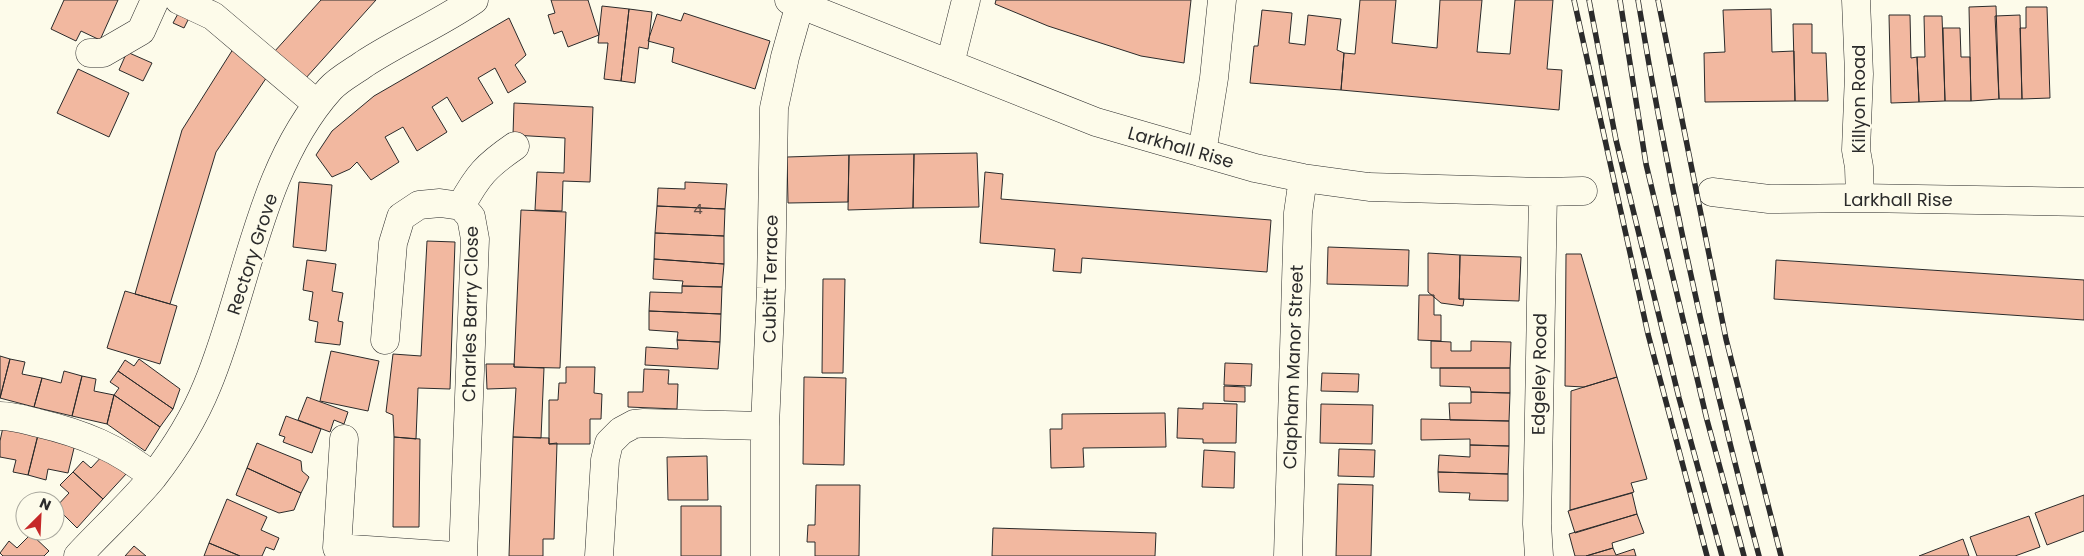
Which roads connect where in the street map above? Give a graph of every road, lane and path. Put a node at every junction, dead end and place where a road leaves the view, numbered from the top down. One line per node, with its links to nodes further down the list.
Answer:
1 (155, 0): 8 (street)
2 (179, 0): 10 (street)
3 (966, 0): 9 (street)
4 (1222, 0): 12 (street)
5 (1856, 0): 17 (street, Killyon Road)
6 (468, 2): 10 (street, Rectory Grove)
7 (794, 2): 9 (street, Larkhall Rise); 22 (street, Cubitt Terrace)
8 (90, 53)
9 (950, 64): 12 (street, Larkhall Rise)
10 (318, 104): 24 (street, Rectory Grove)
11 (515, 146): 19 (street)
12 (1202, 153): 13 (street, Larkhall Rise)
13 (1303, 178): 15 (street, Larkhall Rise); 30 (street, Clapham Manor Street)
14 (1583, 191): 15 (street, Larkhall Rise)
15 (1543, 192): 31 (street, Edgeley Road)
16 (1712, 192): 17 (street, Larkhall Rise)
17 (1860, 198): 18 (street, Larkhall Rise)
18 (2084, 202)
19 (461, 206): 20 (street, Charles Barry Close); 27 (street, Charles Barry Close)
20 (385, 340)
21 (0, 416): 24 (street)
22 (765, 426): 28 (street); 29 (street, Cubitt Terrace)
23 (344, 439): 26 (street)
24 (153, 477): 25 (street, Rectory Grove)
25 (78, 556)
26 (455, 556)
27 (463, 556)
28 (600, 556)
29 (766, 556)
30 (1288, 556)
31 (1539, 556)

